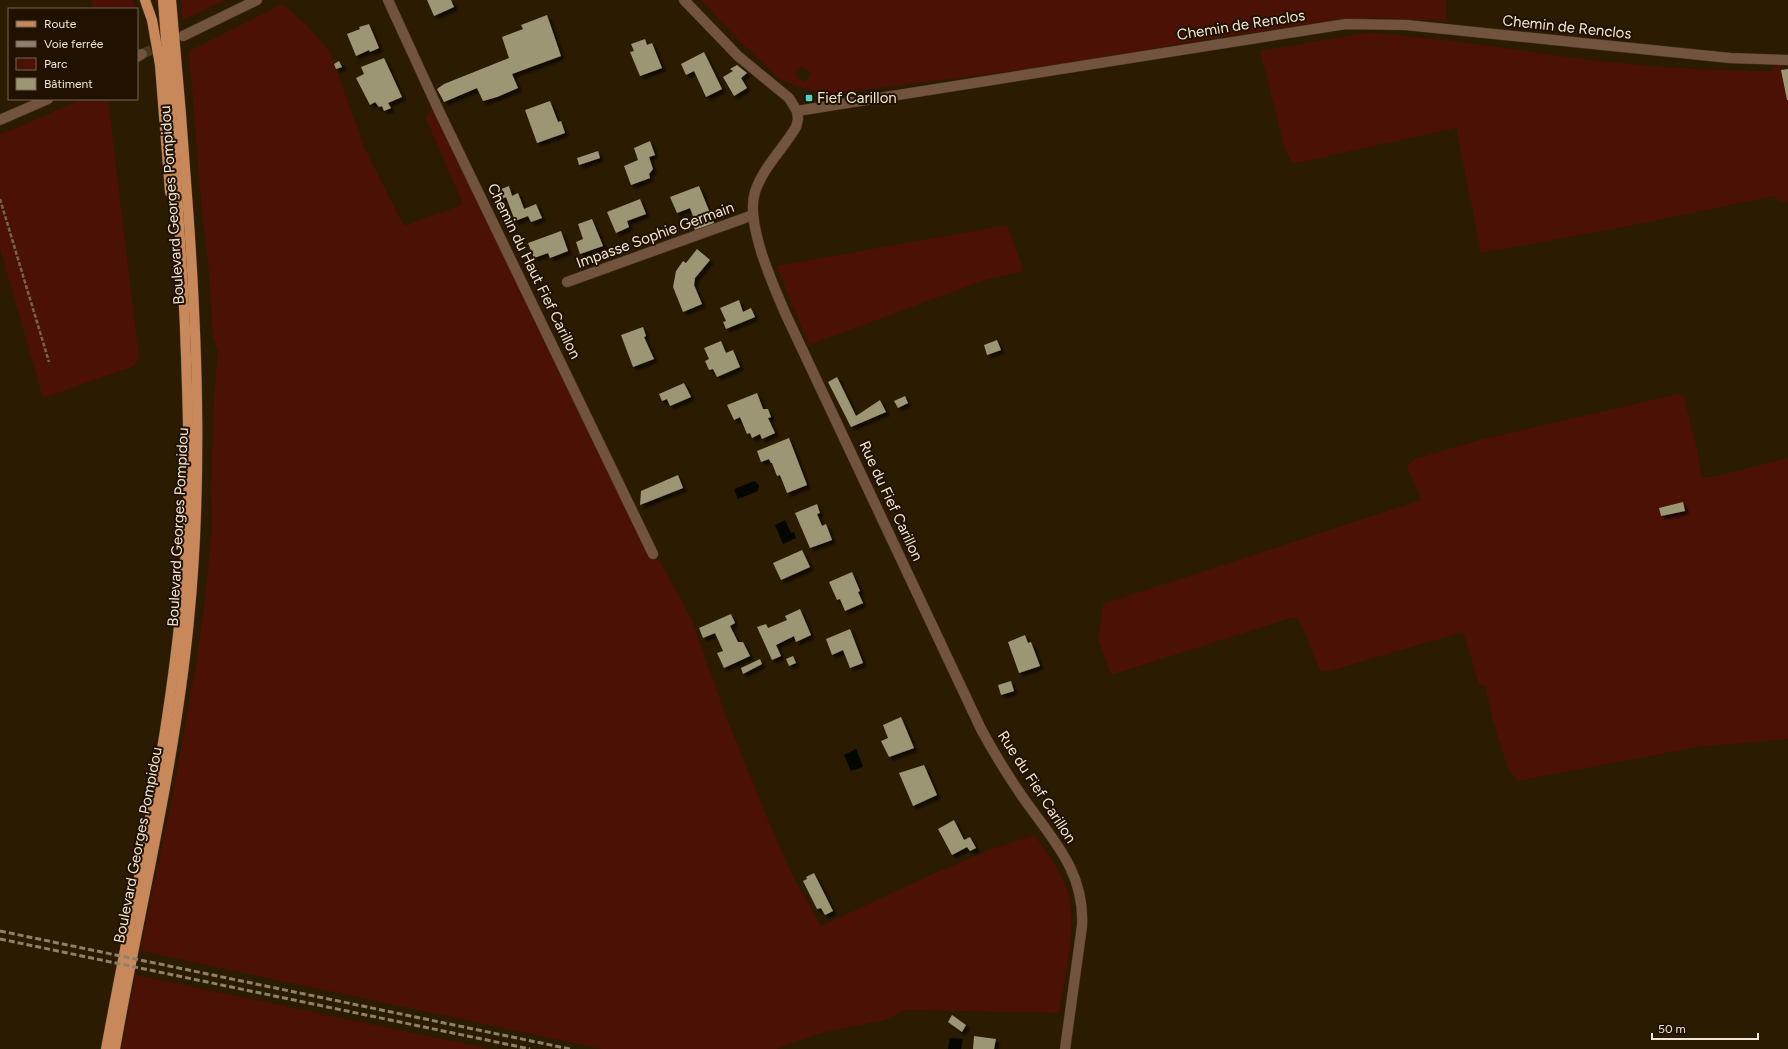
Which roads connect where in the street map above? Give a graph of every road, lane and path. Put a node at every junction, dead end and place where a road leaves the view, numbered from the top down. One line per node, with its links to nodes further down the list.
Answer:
1 (146, 0): 16 (main road)
2 (163, 0): 16 (main road, Boulevard Georges Pompidou)
3 (171, 0): 19 (main road, Boulevard Georges Pompidou)
4 (257, 0): 7 (street)
5 (388, 0): 17 (street, Chemin du Haut Fief Carillon)
6 (684, 0): 10 (street)
7 (183, 36)
8 (1788, 60): 10 (street, Chemin de Renclos)
9 (46, 100): 11 (street)
10 (797, 111): 13 (street, Rue du Fief Carillon)
11 (0, 120)
12 (0, 199): 15 (path)
13 (753, 215): 14 (street, Impasse Sophie Germain); 20 (street, Rue du Fief Carillon)
14 (567, 282)
15 (49, 362)
16 (189, 423): 18 (main road, Boulevard Georges Pompidou)
17 (653, 554)
18 (106, 1049)
19 (115, 1049)
20 (1066, 1049)

